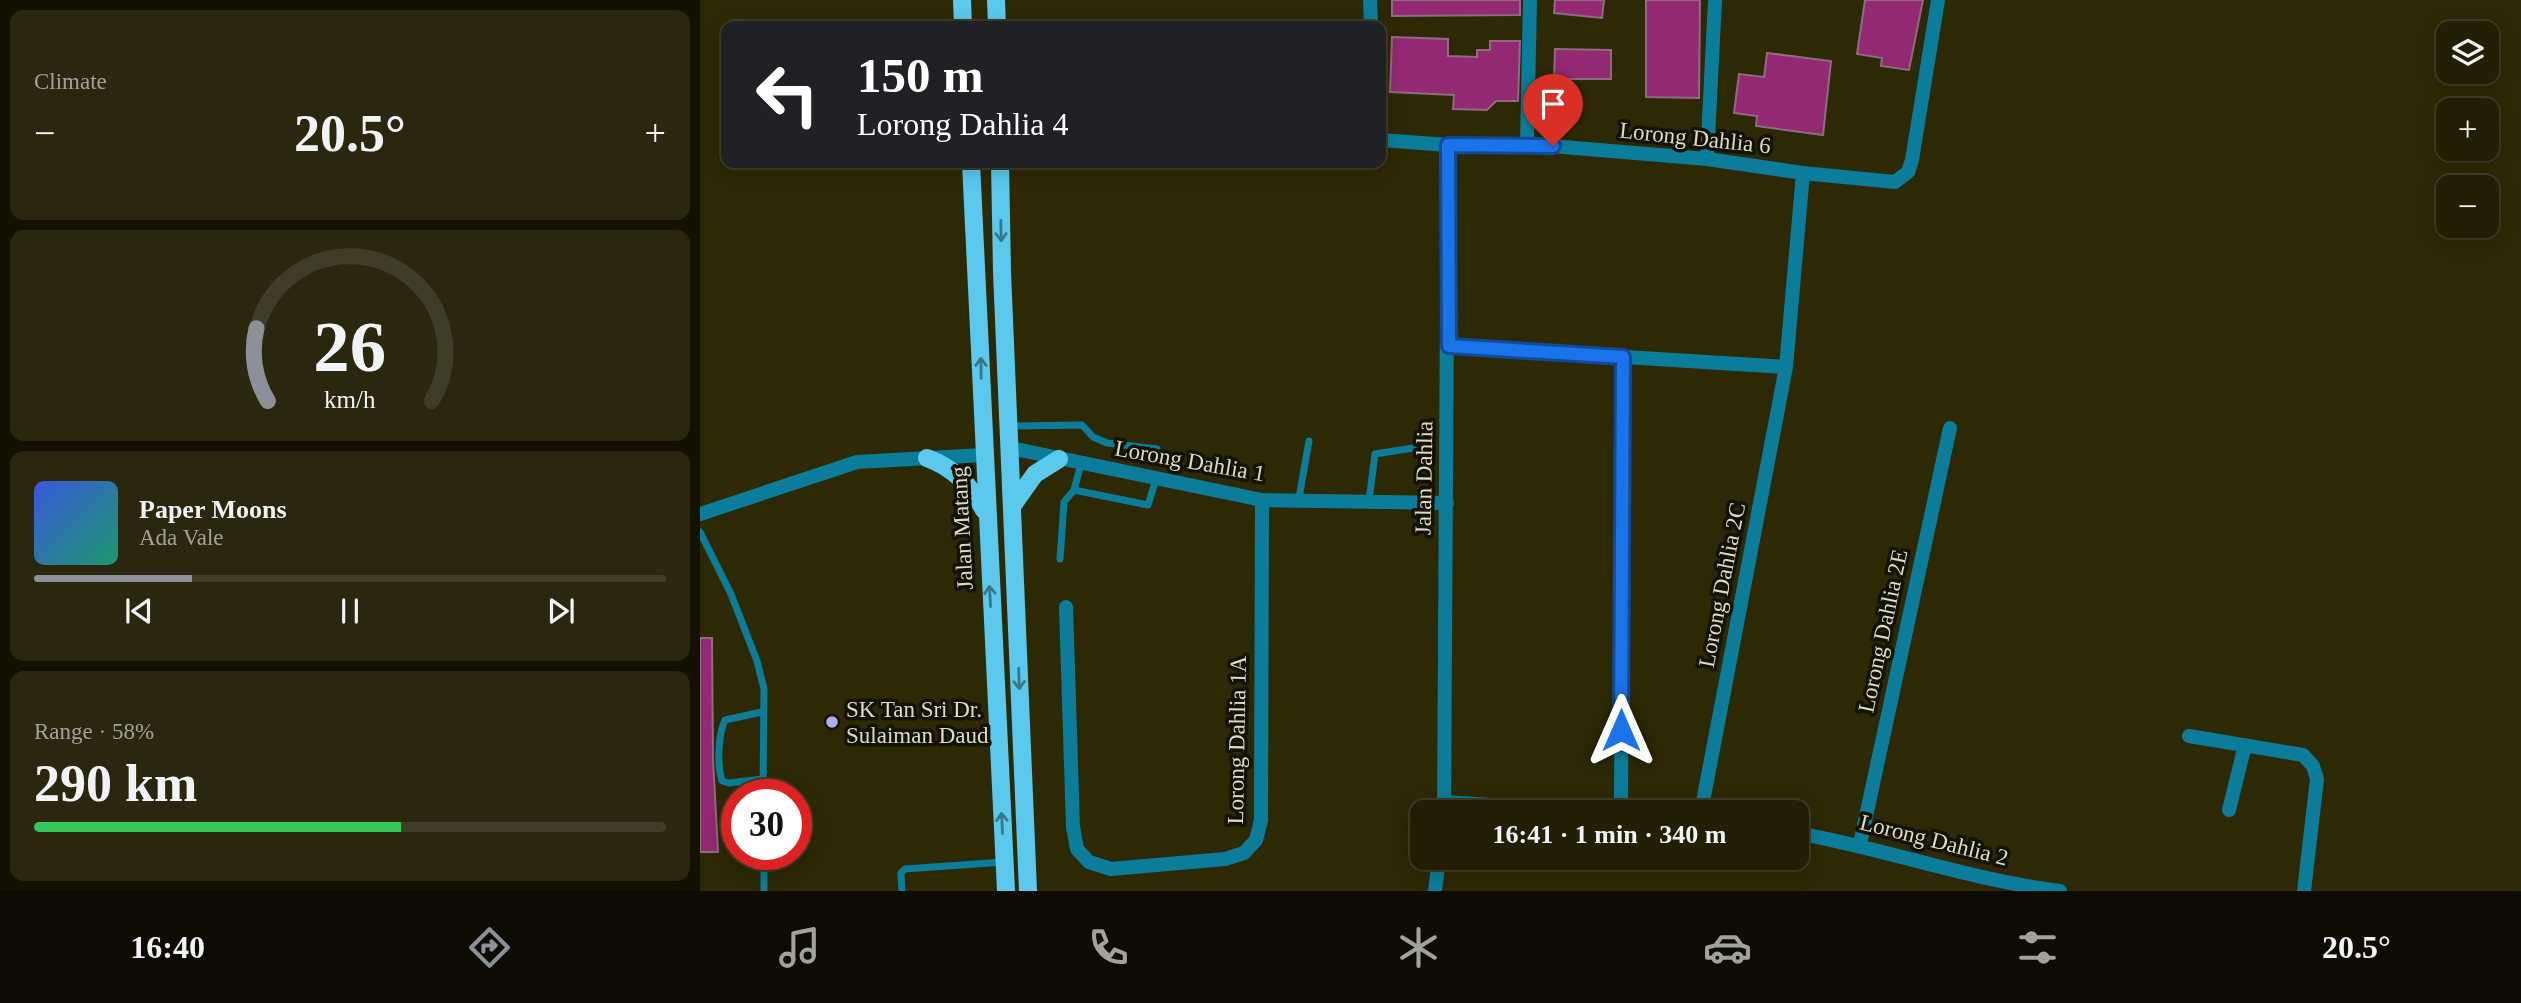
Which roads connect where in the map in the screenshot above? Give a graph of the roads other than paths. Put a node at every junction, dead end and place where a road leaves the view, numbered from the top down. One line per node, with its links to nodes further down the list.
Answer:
1 (962, 0): 7 (main road)
2 (996, 0): 8 (main road)
3 (1370, 0): 9 (street)
4 (1530, 0): 11 (street)
5 (1715, 0): 13 (street)
6 (1938, 0): 16 (street, Lorong Dahlia 6)
7 (963, 21)
8 (997, 21)
9 (1371, 21)
10 (1386, 140): 12 (street, Lorong Dahlia 6)
11 (1527, 144): 12 (street, Lorong Dahlia 6); 13 (street, Lorong Dahlia 6)
12 (1448, 145): 17 (street, Jalan Dahlia)
13 (1707, 159): 16 (street, Lorong Dahlia 6)
14 (971, 168): 27 (main road, Jalan Matang, one-way to 14)
15 (1000, 168): 20 (main road, one-way to 20)
16 (1803, 173): 19 (street, Lorong Dahlia 2C)
17 (1449, 346): 18 (street); 36 (street, Jalan Dahlia)
18 (1623, 357): 19 (street); 49 (street)
19 (1786, 366): 50 (street, Lorong Dahlia 2C)
20 (1007, 404): 21 (main road); 27 (main road)
21 (1009, 426): 24 (main road); 26 (lane)
22 (1950, 428): 53 (street, Lorong Dahlia 2E)
23 (1309, 441): 33 (lane)
24 (1011, 448): 29 (street, Lorong Dahlia 1); 37 (main road)
25 (1413, 448): 35 (lane)
26 (1157, 449)
27 (983, 455): 28 (street); 38 (main road, Jalan Matang)
28 (927, 458): 38 (main road); 39 (street)
29 (1059, 459): 30 (street, Lorong Dahlia 1); 37 (main road)
30 (1081, 464): 31 (street, Lorong Dahlia 1); 32 (lane)
31 (1156, 479): 32 (lane); 34 (street, Lorong Dahlia 1)
32 (1074, 490): 41 (lane)
33 (1299, 498): 34 (street, Lorong Dahlia 1); 35 (street, Lorong Dahlia 1)
34 (1262, 500): 42 (street, Lorong Dahlia 1A)
35 (1369, 501): 36 (street, Lorong Dahlia 1)
36 (1447, 503): 48 (street, Jalan Dahlia)
37 (1012, 506): 60 (main road, one-way to 60)
38 (986, 513): 54 (main road, Jalan Matang, one-way to 38)
39 (700, 514)
40 (700, 532): 43 (lane)
41 (1060, 559)
42 (1066, 607)
43 (762, 712): 46 (lane); 47 (lane)
44 (2189, 736): 45 (street)
45 (2245, 745): 51 (street); 63 (street)
46 (721, 779)
47 (763, 779)
48 (1444, 800)
49 (1621, 800)
50 (1703, 800)
51 (2229, 810)
52 (1809, 835): 53 (street, Lorong Dahlia 2)
53 (1860, 844): 62 (street, Lorong Dahlia 2)
54 (1004, 862): 58 (lane); 59 (main road, Jalan Matang)
55 (764, 870): 57 (lane)
56 (1438, 870): 61 (street)
57 (764, 891)
58 (902, 891)
59 (1006, 891)
60 (1028, 891)
61 (1435, 891)
62 (2060, 891)
63 (2304, 891)

